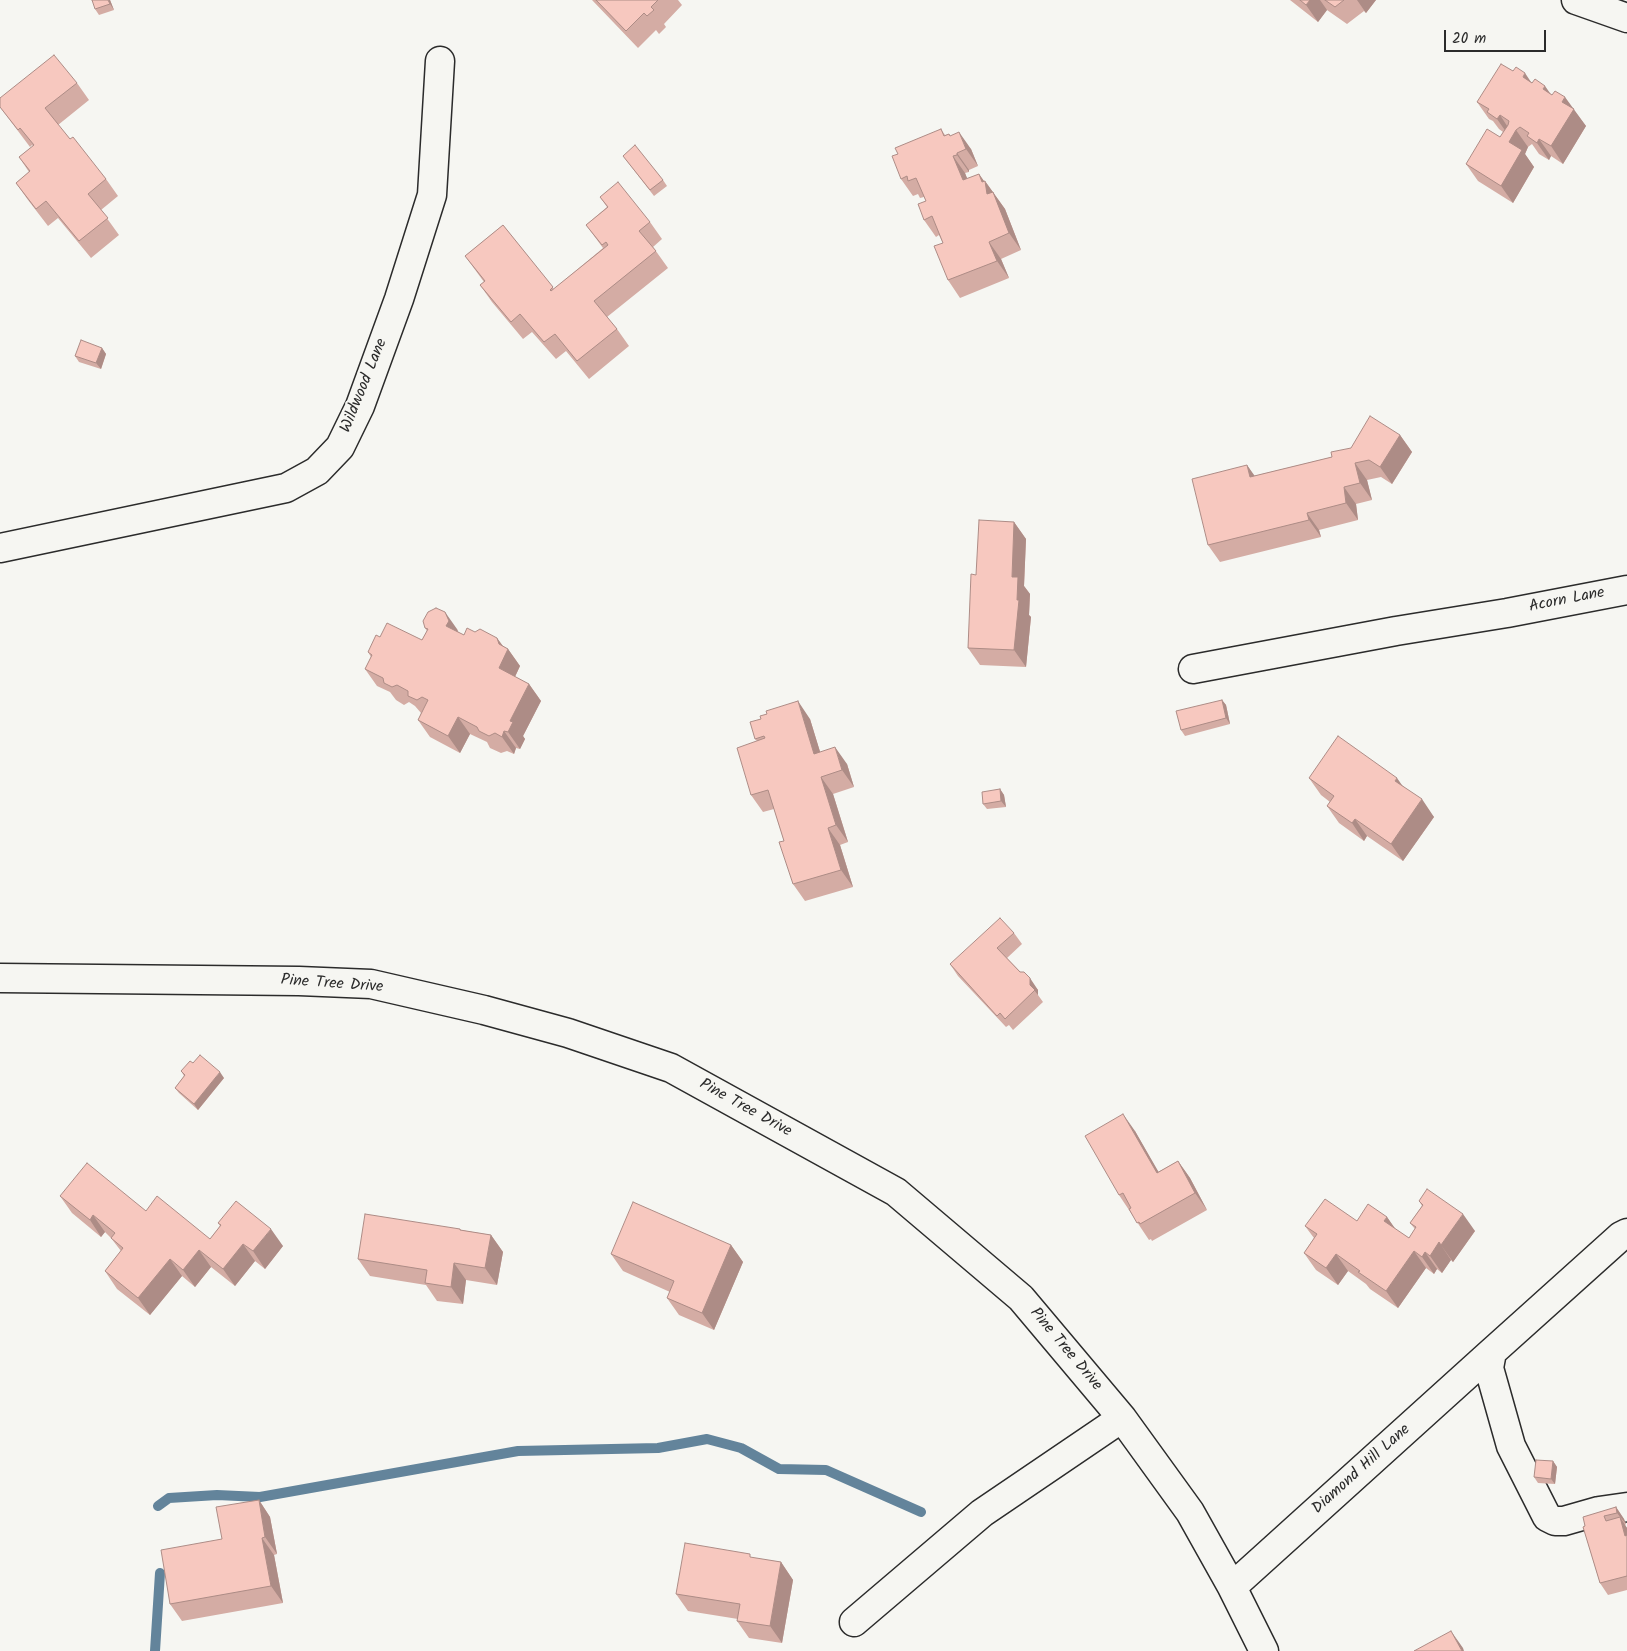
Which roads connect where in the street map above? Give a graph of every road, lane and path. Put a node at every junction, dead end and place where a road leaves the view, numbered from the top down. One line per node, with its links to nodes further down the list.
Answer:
1 (1576, 0): 2 (street)
2 (1627, 18)
3 (440, 61): 4 (street, Wildwood Lane)
4 (0, 548)
5 (1627, 590): 6 (street, Acorn Lane)
6 (1193, 669)
7 (0, 978): 10 (street, Pine Tree Drive)
8 (1627, 1233): 9 (street, Diamond Hill Lane)
9 (1492, 1352): 11 (street); 12 (street, Diamond Hill Lane)
10 (1122, 1418): 12 (street, Pine Tree Drive); 13 (street)
11 (1627, 1507)
12 (1232, 1587): 14 (street, Pine Tree Drive)
13 (854, 1622)
14 (1264, 1651)

